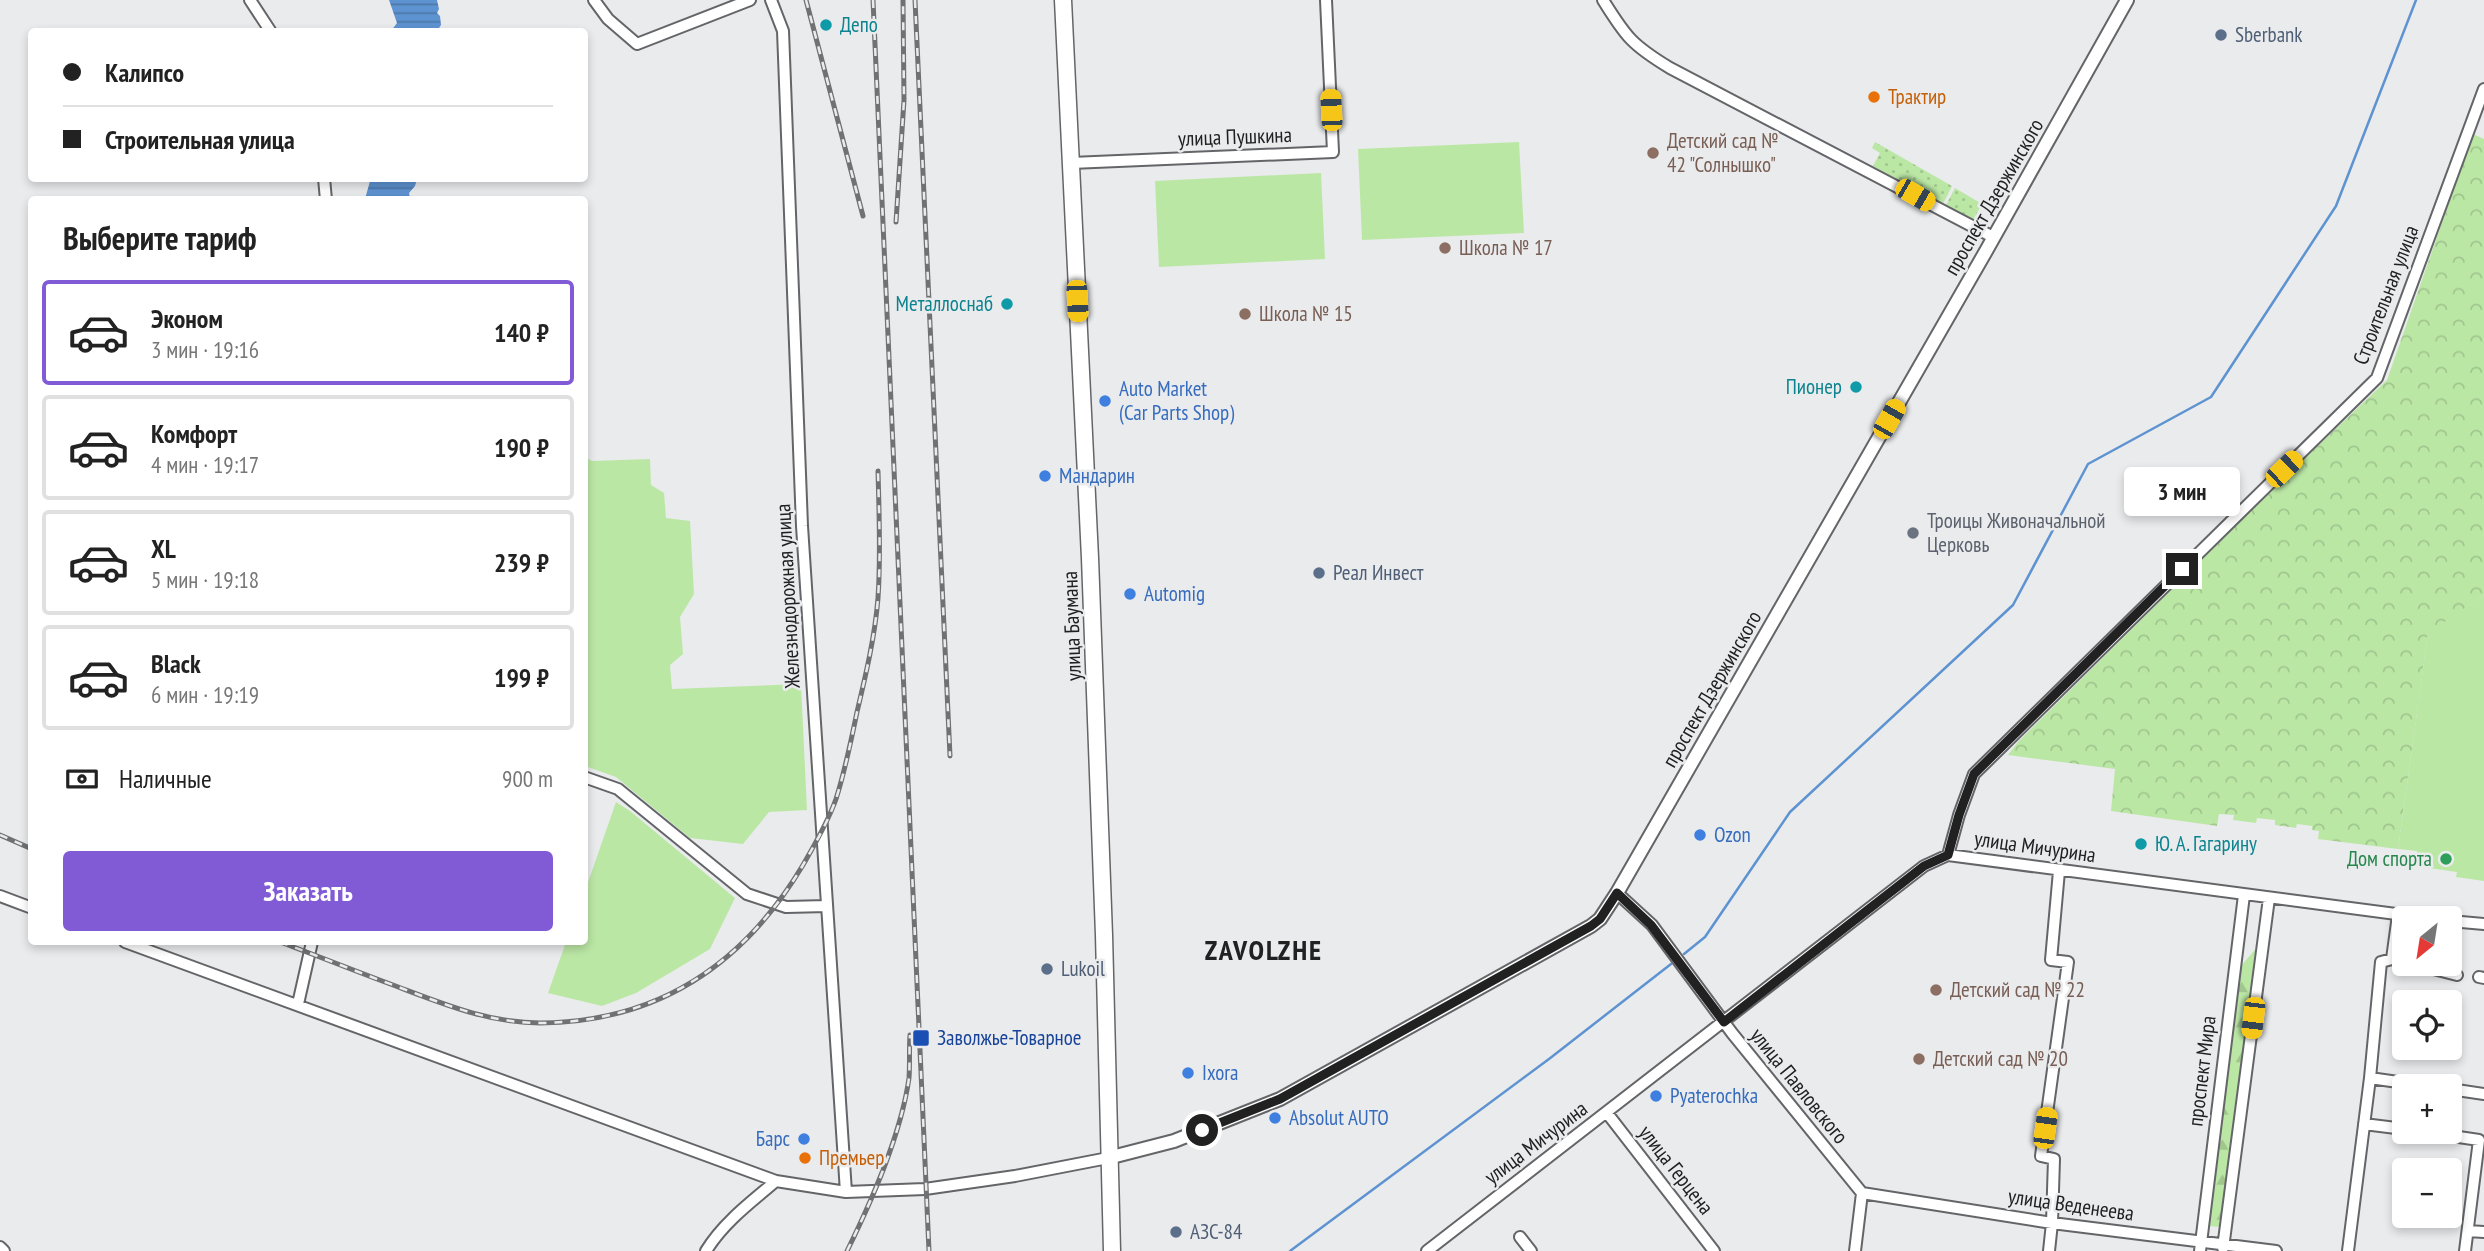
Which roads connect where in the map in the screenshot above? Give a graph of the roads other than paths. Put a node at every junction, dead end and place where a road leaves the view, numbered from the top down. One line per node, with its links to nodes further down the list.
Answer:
1 (250, 0): 9 (street)
2 (594, 0): 3 (street)
3 (750, 0)
4 (771, 0): 21 (street, Железнодорожная улица)
5 (1063, 0): 11 (main road, улица Баумана)
6 (1326, 0): 11 (street, улица Пушкина)
7 (1603, 0): 12 (street)
8 (2127, 0): 12 (street, проспект Дзержинского)
9 (268, 28)
10 (2484, 89): 14 (street, Строительная улица)
11 (1071, 163): 39 (main road, улица Баумана)
12 (1993, 237): 16 (street, проспект Дзержинского)
13 (588, 778): 21 (street)
14 (1948, 855): 15 (street, улица Мичурина); 29 (street, улица Мичурина)
15 (2059, 871): 17 (street, улица Мичурина); 43 (street)
16 (1617, 893): 29 (street, улица Павловского); 39 (street, проспект Дзержинского)
17 (2244, 895): 19 (street, улица Мичурина); 47 (street, проспект Мира)
18 (0, 896): 20 (street)
19 (2269, 898): 22 (street, улица Мичурина); 49 (street, проспект Мира)
20 (28, 906)
21 (827, 906): 41 (street, Железнодорожная улица)
22 (2392, 914)
23 (2462, 921): 24 (street)
24 (2484, 924)
25 (133, 945): 28 (street)
26 (311, 945): 28 (street)
27 (2392, 959): 30 (street)
28 (298, 1004): 40 (street)
29 (1724, 1022): 34 (street, улица Мичурина); 42 (street, улица Павловского)
30 (2370, 1079): 31 (street); 35 (street)
31 (2392, 1082)
32 (2462, 1091): 33 (street)
33 (2484, 1094)
34 (1607, 1113): 53 (street, улица Мичурина); 55 (street, улица Герцена)
35 (2364, 1124): 36 (street); 59 (street)
36 (2392, 1128)
37 (2462, 1135): 38 (street)
38 (2481, 1137): 44 (street)
39 (1108, 1158): 41 (street); 52 (main road, улица Баумана)
40 (776, 1181): 41 (street); 51 (street)
41 (846, 1192)
42 (1862, 1193): 43 (street, улица Веденеева); 56 (street)
43 (2052, 1223): 47 (street, улица Веденеева); 57 (street)
44 (2468, 1231): 45 (street); 60 (street)
45 (2484, 1232)
46 (1520, 1237): 54 (street)
47 (2200, 1246): 49 (street, улица Веденеева)
48 (0, 1247): 50 (street)
49 (2223, 1248): 58 (street, улица Веденеева)
50 (4, 1251)
51 (706, 1251)
52 (1112, 1251)
53 (1426, 1251)
54 (1531, 1251)
55 (1714, 1251)
56 (1855, 1251)
57 (2049, 1251)
58 (2276, 1251)
59 (2348, 1251)
60 (2465, 1251)

